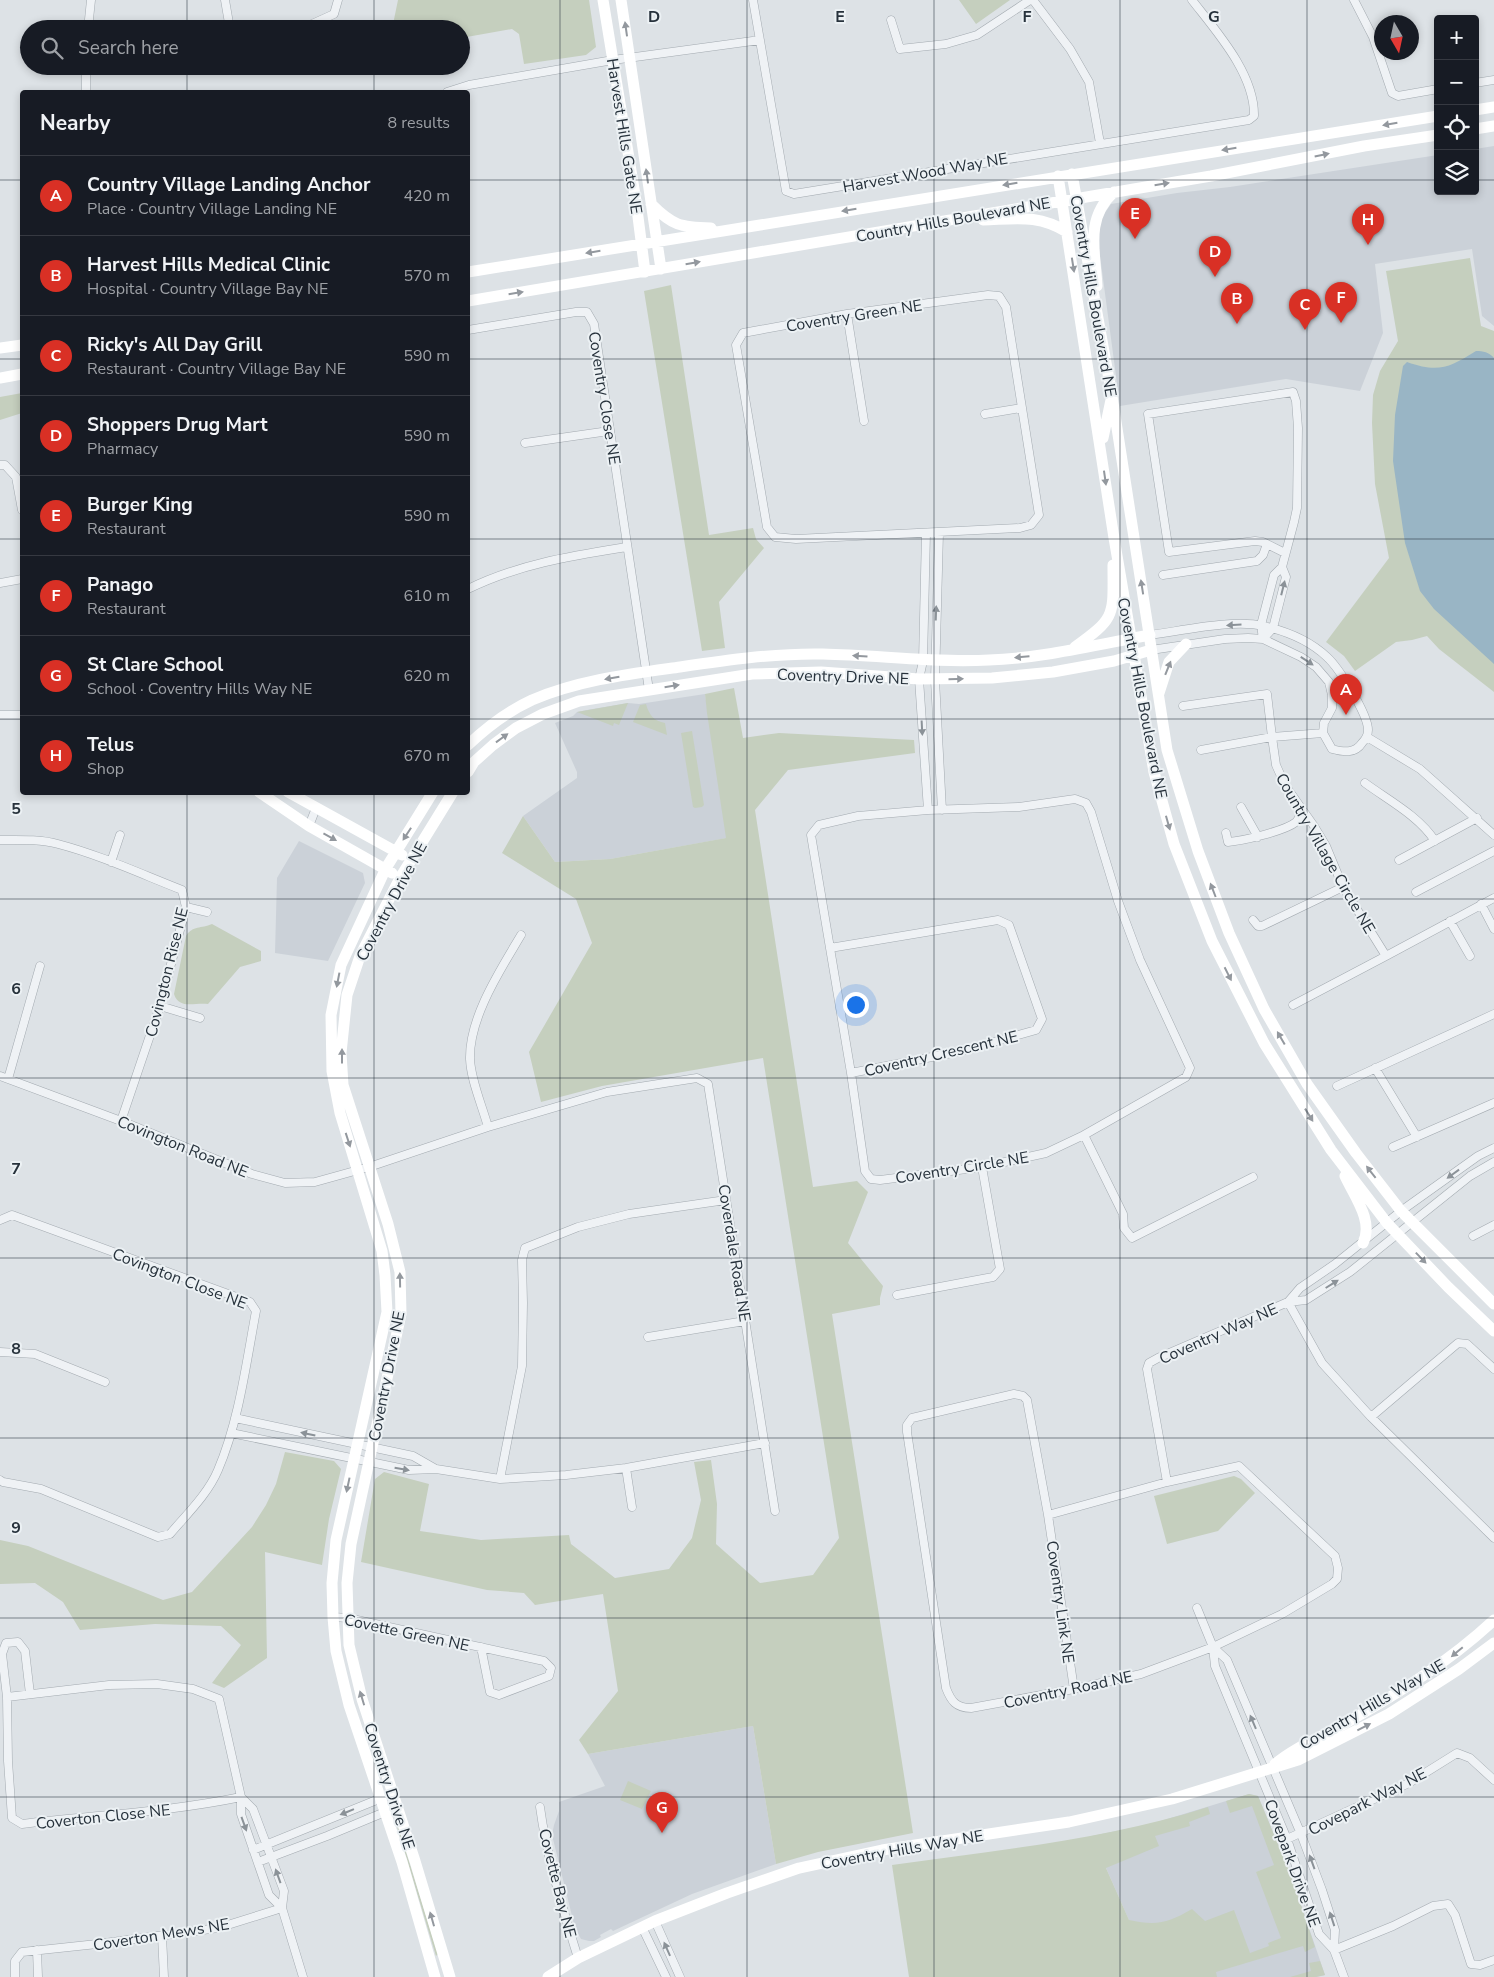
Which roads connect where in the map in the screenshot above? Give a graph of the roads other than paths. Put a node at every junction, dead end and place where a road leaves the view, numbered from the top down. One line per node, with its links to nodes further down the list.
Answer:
1 (91, 0): 10 (street)
2 (225, 0): 11 (street)
3 (338, 0): 12 (street)
4 (603, 0): 16 (street, Harvest Hills Gate NE)
5 (621, 0): 15 (street, Harvest Hills Gate NE, one-way to 5)
6 (753, 0): 14 (street, Harvest Wood Way NE)
7 (1032, 0): 13 (street); 29 (street)
8 (1192, 0): 29 (street, Harvest Wood Way NE)
9 (1354, 0): 22 (street)
10 (89, 20)
11 (228, 20)
12 (321, 20)
13 (891, 20)
14 (760, 40): 15 (street); 29 (street, Harvest Wood Way NE)
15 (630, 59): 16 (street); 35 (street, Harvest Hills Gate NE, one-way to 15)
16 (613, 60): 21 (street); 40 (street, Harvest Hills Gate NE)
17 (86, 75): 20 (street)
18 (1494, 80): 19 (street)
19 (1479, 82)
20 (86, 90)
21 (454, 90)
22 (1434, 90)
23 (1494, 107): 24 (street)
24 (1479, 109)
25 (1434, 117): 30 (street, Country Hills Boulevard NE, one-way to 30)
26 (1494, 126): 27 (street)
27 (1479, 128)
28 (1434, 135): 32 (street, Country Hills Boulevard NE, one-way to 28)
29 (1100, 143)
30 (1072, 174): 31 (street, Country Hills Boulevard NE); 33 (street, Coventry Hills Boulevard NE)
31 (1058, 176): 34 (street, Coventry Hills Boulevard NE); 37 (street, Country Hills Boulevard NE, one-way to 37)
32 (1114, 192): 33 (street, Country Hills Boulevard NE); 45 (street)
33 (1076, 198): 34 (street, Country Hills Boulevard NE); 45 (street, Coventry Hills Boulevard NE)
34 (1063, 200): 36 (street, Country Hills Boulevard NE); 38 (street, Coventry Hills Boulevard NE)
35 (651, 204): 37 (street); 39 (street, Harvest Hills Gate NE)
36 (941, 221): 38 (street); 41 (street, Country Hills Boulevard NE, one-way to 36)
37 (735, 229): 39 (street, Country Hills Boulevard NE)
38 (1067, 232): 58 (street, Coventry Hills Boulevard NE, one-way to 58)
39 (656, 242): 40 (street, Country Hills Boulevard NE); 41 (street, Harvest Hills Gate NE)
40 (642, 244): 42 (street, Country Hills Boulevard NE, one-way to 42); 43 (street, Harvest Hills Gate NE)
41 (660, 269): 43 (street, Country Hills Boulevard NE)
42 (470, 272)
43 (645, 272): 44 (street, Country Hills Boulevard NE, one-way to 43)
44 (470, 301)
45 (1094, 302): 52 (street, Coventry Hills Boulevard NE)
46 (847, 314): 53 (street, Coventry Green NE); 55 (street); 61 (street, Coventry Green NE)
47 (470, 330): 56 (street, Coventry Close NE)
48 (20, 345): 49 (street)
49 (0, 348)
50 (20, 374): 51 (street)
51 (0, 378)
52 (1112, 396): 58 (street); 74 (street, Coventry Hills Boulevard NE, one-way to 52)
53 (1021, 408): 54 (street); 62 (street, Coventry Green NE)
54 (985, 414)
55 (864, 421)
56 (609, 431): 57 (street); 65 (street, Coventry Close NE)
57 (525, 443)
58 (1101, 454): 63 (street, Coventry Hills Boulevard NE, one-way to 63)
59 (0, 466): 60 (street)
60 (20, 499)
61 (926, 533): 62 (street, Coventry Green NE); 81 (street)
62 (939, 533): 82 (street, one-way to 62)
63 (1114, 538): 75 (street, Coventry Hills Boulevard NE); 78 (street)
64 (1267, 544): 66 (street); 66 (street); 68 (street)
65 (627, 547): 71 (street); 83 (street, Coventry Close NE)
66 (1285, 553): 67 (street)
67 (1282, 567): 72 (street); 73 (street, one-way to 67)
68 (1163, 575)
69 (20, 579): 70 (street)
70 (0, 583)
71 (470, 588)
72 (1261, 625): 73 (street); 74 (street, one-way to 74); 76 (street)
73 (1273, 628): 76 (street); 93 (street)
74 (1150, 635): 75 (street, Coventry Drive NE); 79 (street, Coventry Hills Boulevard NE)
75 (1132, 638): 78 (street, Coventry Drive NE); 80 (street, Coventry Hills Boulevard NE)
76 (1263, 639): 77 (street); 91 (street, one-way to 91)
77 (1186, 644): 79 (street); 87 (street, one-way to 77)
78 (1070, 650): 82 (street, Coventry Drive NE, one-way to 82)
79 (1151, 650): 80 (street, Coventry Drive NE); 87 (street, Coventry Hills Boulevard NE)
80 (1135, 655): 85 (street, Coventry Drive NE, one-way to 80); 154 (street, Coventry Hills Boulevard NE, one-way to 154)
81 (923, 660): 82 (street, Coventry Drive NE); 83 (street, Coventry Drive NE, one-way to 83); 84 (street)
82 (935, 661): 85 (street)
83 (646, 671): 86 (street, Coventry Close NE); 94 (street, Coventry Drive NE, one-way to 94)
84 (919, 679): 85 (street, Coventry Drive NE); 86 (street, Coventry Drive NE, one-way to 84); 105 (street, one-way to 105)
85 (934, 680): 106 (street)
86 (648, 690): 96 (street, Coventry Drive NE, one-way to 86)
87 (1158, 697): 160 (street, Coventry Hills Boulevard NE, one-way to 87)
88 (1183, 706): 92 (street, Country Village Circle NE)
89 (0, 715): 90 (street)
90 (20, 715)
91 (1323, 733): 92 (street); 93 (street)
92 (1272, 737): 95 (street); 104 (street, Country Village Circle NE)
93 (1367, 737): 107 (street)
94 (470, 743)
95 (1201, 750)
96 (470, 769)
97 (1365, 783): 114 (street)
98 (263, 795): 108 (street)
99 (293, 795): 103 (street)
100 (431, 795): 115 (street, Coventry Drive NE, one-way to 115)
101 (451, 795): 117 (street, Coventry Drive NE)
102 (1241, 807): 112 (street)
103 (316, 808): 108 (street); 115 (street)
104 (1302, 808): 112 (street); 122 (street, Country Village Circle NE)
105 (928, 810): 106 (street, Coventry Circle NE); 132 (street, Coventry Circle NE)
106 (942, 810): 150 (street, Coventry Circle NE)
107 (1476, 818): 111 (street); 114 (street)
108 (309, 826): 120 (street, one-way to 120)
109 (1226, 833): 112 (street)
110 (120, 835): 119 (street)
111 (1494, 835)
112 (1258, 837)
113 (0, 840): 119 (street, Covington Rise NE)
114 (1435, 841): 118 (street)
115 (396, 851): 117 (street); 120 (street, Coventry Drive NE)
116 (1494, 851): 123 (street)
117 (410, 860): 121 (street, Coventry Drive NE)
118 (1399, 860)
119 (111, 862): 126 (street, Covington Rise NE)
120 (386, 868): 121 (street); 133 (street, Coventry Drive NE)
121 (400, 878): 134 (street, Coventry Drive NE)
122 (1343, 887): 128 (street); 135 (street, Country Village Circle NE)
123 (1416, 892)
124 (1494, 898): 125 (street)
125 (1481, 904): 129 (street); 130 (street)
126 (186, 907): 127 (street); 139 (street, Covington Rise NE)
127 (207, 912)
128 (1253, 920)
129 (1450, 921): 135 (street); 136 (street)
130 (1494, 929)
131 (521, 934): 149 (street)
132 (830, 948): 143 (street, Coventry Circle NE); 143 (street, Coventry Crescent NE)
133 (348, 950): 134 (street); 157 (street, Coventry Drive NE, one-way to 157)
134 (360, 956): 157 (street, Coventry Drive NE, one-way to 134)
135 (1386, 956): 138 (street)
136 (1470, 956)
137 (40, 966): 145 (street)
138 (1293, 1005)
139 (160, 1006): 141 (street); 148 (street, Covington Rise NE)
140 (1494, 1014): 142 (street)
141 (200, 1018)
142 (1375, 1068): 146 (street); 151 (street)
143 (851, 1073): 156 (street, Coventry Circle NE)
144 (0, 1076): 145 (street, Covington Road NE)
145 (8, 1079): 148 (street, Covington Road NE)
146 (1337, 1086)
147 (1494, 1103): 151 (street)
148 (121, 1121): 157 (street, Covington Road NE)
149 (488, 1127): 157 (street, Coverdale Road NE); 159 (street, Coverdale Road NE)
150 (1084, 1136): 156 (street, Coventry Circle NE); 158 (street)
151 (1417, 1137): 152 (street)
152 (1393, 1146)
153 (1494, 1148): 160 (street, Coventry Way NE, one-way to 160)
154 (1331, 1150): 162 (street, Coventry Hills Boulevard NE); 167 (street)
155 (1494, 1162): 163 (street, Coventry Way NE)
156 (982, 1167): 168 (street)
157 (364, 1168): 181 (street, Coventry Drive NE); 182 (street, Coventry Drive NE, one-way to 157)
158 (1253, 1176)
159 (726, 1200): 171 (street, Coverdale Road NE); 187 (street)
160 (1401, 1211): 162 (street, Coventry Way NE); 163 (street, Coventry Hills Boulevard NE)
161 (0, 1220): 178 (street, Covington Close NE)
162 (1387, 1223): 165 (street, Coventry Hills Boulevard NE); 167 (street, Coventry Way NE)
163 (1412, 1223): 165 (street, Coventry Way NE); 170 (street, Coventry Hills Boulevard NE)
164 (1494, 1225): 166 (street)
165 (1398, 1234): 169 (street, Coventry Way NE, one-way to 165); 172 (street, Coventry Hills Boulevard NE, one-way to 172)
166 (1473, 1236)
167 (1363, 1243): 169 (street, Coventry Way NE)
168 (897, 1295)
169 (1288, 1302): 177 (street); 189 (street, Coventry Way NE)
170 (1494, 1304)
171 (745, 1321): 173 (street); 180 (street, Coverdale Road NE)
172 (1494, 1331)
173 (648, 1337)
174 (0, 1352): 176 (street)
175 (1494, 1369): 177 (street)
176 (105, 1382)
177 (1371, 1417): 193 (street)
178 (234, 1418): 179 (street, Covington Close NE); 181 (street, one-way to 178)
179 (231, 1433): 183 (street); 188 (street, Covington Close NE)
180 (765, 1443): 185 (street); 191 (street, Coverdale Road NE)
181 (357, 1444): 182 (street); 183 (street, Coventry Drive NE)
182 (372, 1448): 184 (street, Coventry Drive NE); 186 (street)
183 (354, 1459): 184 (street); 194 (street, Coventry Drive NE, one-way to 194)
184 (369, 1462): 186 (street, one-way to 186); 195 (street, Coventry Drive NE)
185 (626, 1468): 187 (street); 190 (street)
186 (436, 1469): 187 (street)
187 (500, 1478)
188 (0, 1480)
189 (1166, 1482): 192 (street, Coventry Road NE); 202 (street, Coventry Road NE)
190 (632, 1507)
191 (775, 1511)
192 (1048, 1515): 203 (street, Coventry Link NE); 203 (street, Coventry Road NE)
193 (1494, 1538)
194 (333, 1571): 195 (street); 197 (street, Coventry Drive NE)
195 (348, 1574): 198 (street, Coventry Drive NE)
196 (1197, 1608): 202 (street)
197 (333, 1617): 198 (street, Covette Green NE); 211 (street, Coventry Drive NE)
198 (348, 1618): 201 (street, Covette Green NE); 209 (street, Coventry Drive NE, one-way to 198)
199 (1494, 1620): 206 (street, Coventry Hills Way NE, one-way to 206)
200 (1494, 1643): 206 (street, Coventry Hills Way NE, one-way to 200)
201 (481, 1647): 201 (street, Covette Green NE)
202 (1213, 1647): 203 (street, Coventry Road NE); 206 (street, Covepark Drive NE, one-way to 202); 207 (street, Covepark Drive NE)
203 (1074, 1689)
204 (30, 1694): 205 (street); 205 (street); 210 (street)
205 (7, 1696): 210 (street, Coverton Close NE)
206 (1271, 1767): 207 (street, Coventry Hills Way NE); 216 (street, Covepark Drive NE)
207 (1258, 1773): 218 (street, Covepark Drive NE); 224 (street, Coventry Hills Way NE)
208 (1494, 1780): 216 (street, Covepark Way NE)
209 (392, 1793): 211 (street); 212 (street, Coventry Drive NE)
210 (241, 1797): 219 (street); 220 (street, one-way to 220)
211 (379, 1799): 214 (street, Coventry Drive NE); 215 (street, one-way to 215)
212 (397, 1807): 214 (street); 231 (street, Coventry Drive NE, one-way to 212)
213 (540, 1807): 229 (street, Covette Bay NE)
214 (385, 1813): 217 (street); 232 (street, Coventry Drive NE)
215 (322, 1822): 217 (street); 219 (street)
216 (1301, 1834): 218 (street, Covepark Way NE); 228 (street, Covepark Drive NE, one-way to 216)
217 (327, 1836): 221 (street)
218 (1288, 1839): 228 (street, Covepark Drive NE)
219 (267, 1844): 220 (street); 221 (street)
220 (253, 1850): 222 (street)
221 (271, 1857): 222 (street); 223 (street, one-way to 221)
222 (258, 1862): 223 (street)
223 (282, 1908): 226 (street, Coverton Mews NE); 236 (street)
224 (655, 1921): 225 (street, Coventry Hills Way NE); 239 (street, one-way to 224)
225 (642, 1927): 229 (street, Coventry Hills Way NE); 238 (street)
226 (162, 1936): 227 (street, Coverton Mews NE); 235 (street)
227 (37, 1950): 233 (street, Coverton Mews NE); 234 (street)
228 (1334, 1950): 230 (street); 240 (street, Covepark Drive NE)
229 (578, 1958): 237 (street, Coventry Hills Way NE)
230 (1494, 1960)
231 (448, 1972): 232 (street)
232 (434, 1975)
233 (15, 1977)
234 (38, 1977)
235 (164, 1977)
236 (303, 1977)
237 (548, 1977)
238 (666, 1977)
239 (680, 1977)
240 (1344, 1977)

